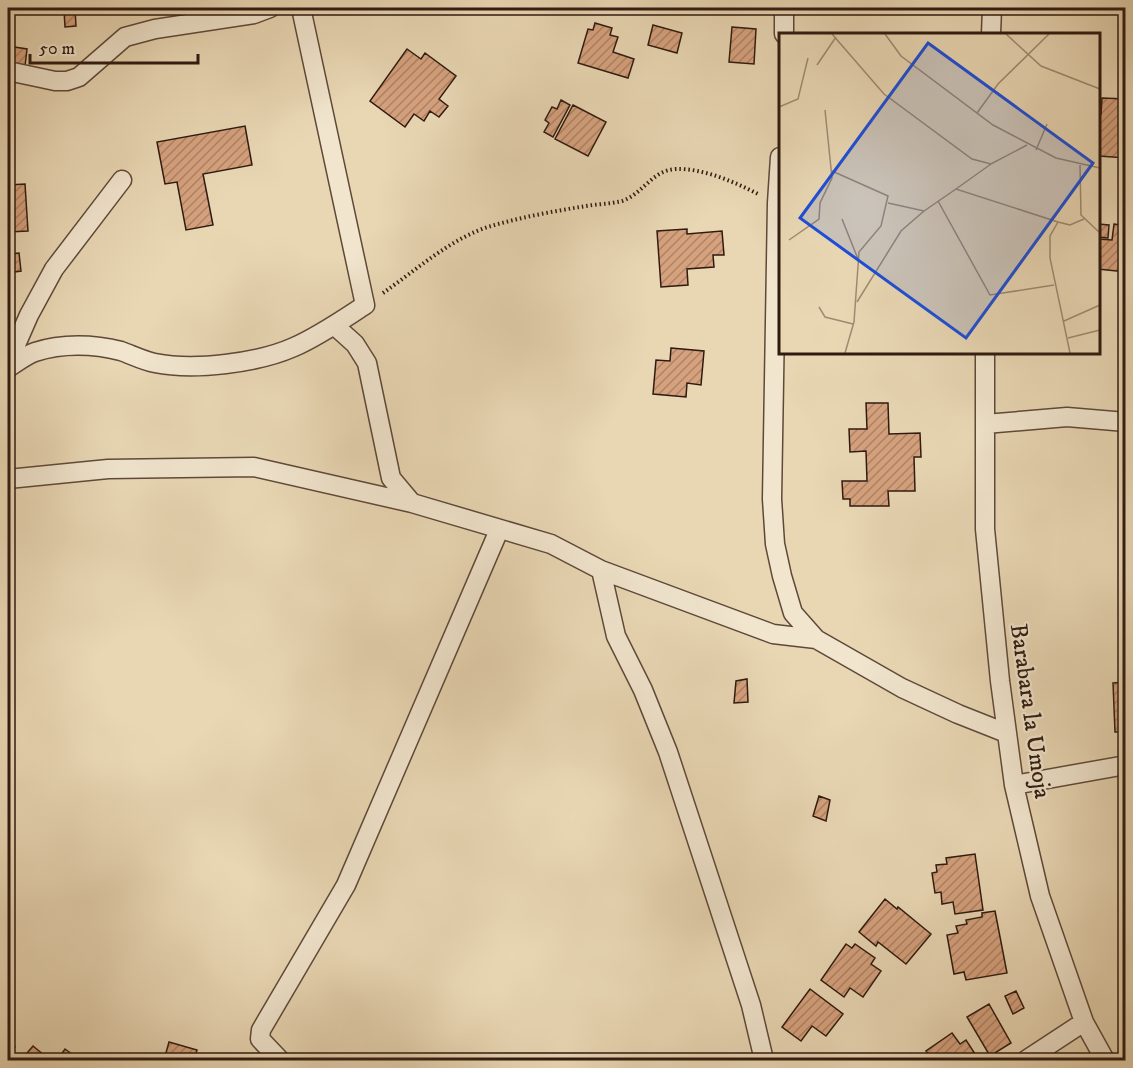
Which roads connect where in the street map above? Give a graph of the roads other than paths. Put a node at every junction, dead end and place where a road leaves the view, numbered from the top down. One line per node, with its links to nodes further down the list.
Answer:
1 (270, 8): 7 (street)
2 (301, 8): 10 (street)
3 (784, 8): 5 (street)
4 (992, 8): 6 (street)
5 (783, 33)
6 (991, 33)
7 (8, 71)
8 (779, 172): 20 (street)
9 (122, 180): 12 (street)
10 (335, 326): 13 (street); 17 (street)
11 (985, 354): 15 (street, Barabara la Umoja)
12 (8, 363)
13 (8, 368)
14 (1125, 422): 15 (street)
15 (986, 424): 21 (street, Barabara la Umoja)
16 (8, 479): 17 (street)
17 (412, 503): 18 (street)
18 (500, 530): 19 (street); 25 (street)
19 (601, 570): 20 (street); 26 (street)
20 (816, 639): 21 (street)
21 (1006, 733): 23 (street, Barabara la Umoja)
22 (1125, 765): 23 (street)
23 (1014, 785): 24 (street, Barabara la Umoja)
24 (1084, 1022): 27 (street); 28 (street, Barabara la Umoja)
25 (280, 1060)
26 (764, 1060)
27 (1026, 1060)
28 (1105, 1060)

